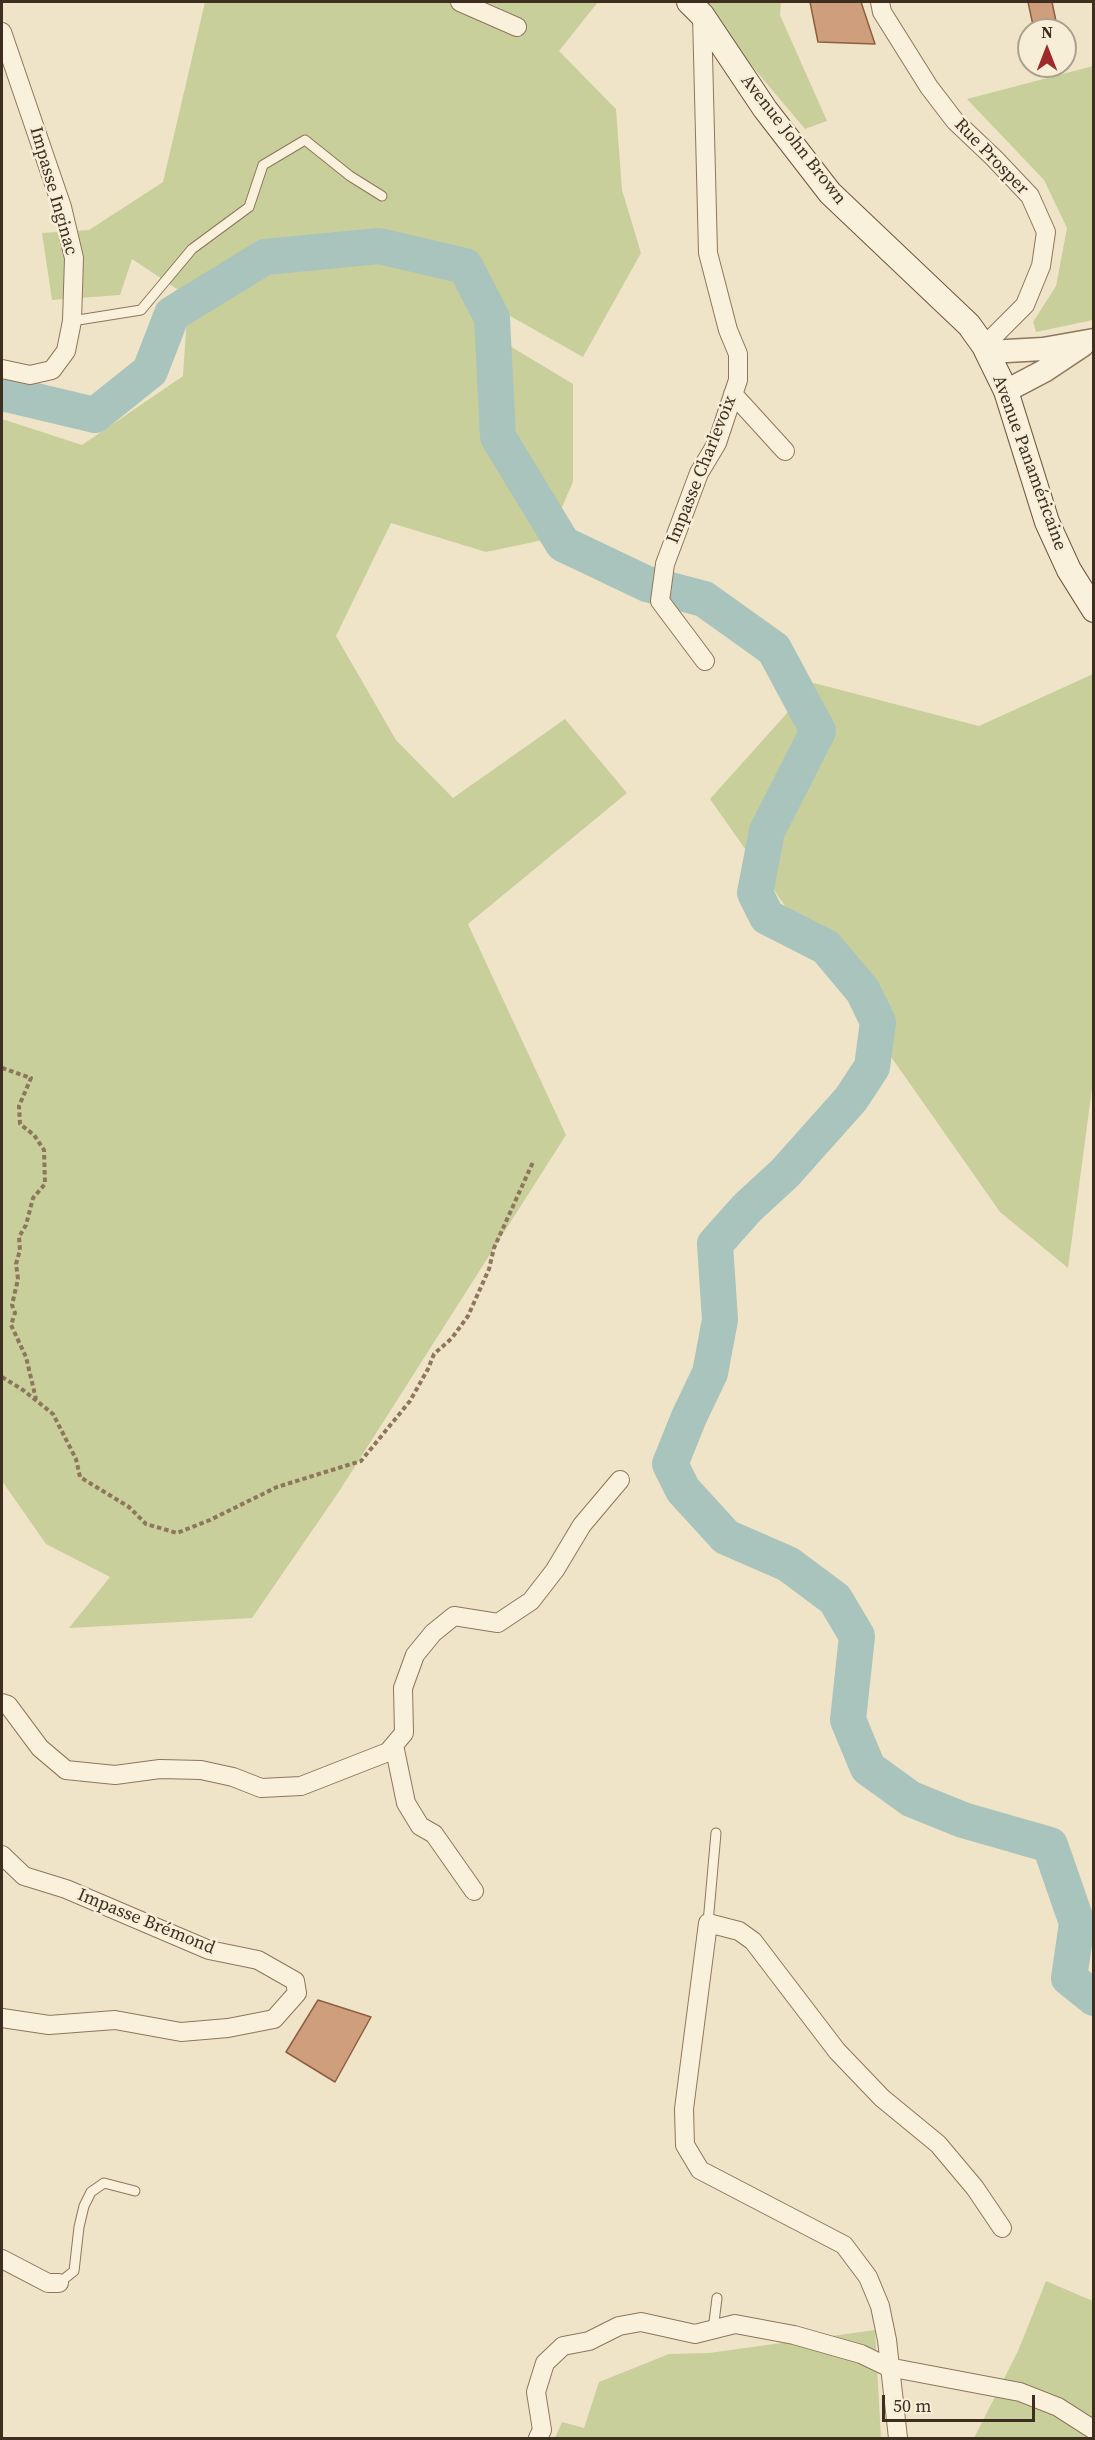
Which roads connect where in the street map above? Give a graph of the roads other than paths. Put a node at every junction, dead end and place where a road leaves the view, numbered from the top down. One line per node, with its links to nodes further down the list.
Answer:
1 (460, 2): 4 (street)
2 (879, 2): 9 (street, Rue Prosper)
3 (695, 8): 9 (main road, Avenue John Brown); 12 (street, Impasse Charlevoix)
4 (517, 27)
5 (2, 32): 7 (street, Impasse Inginac)
6 (382, 196): 7 (lane)
7 (72, 321): 10 (street, Impasse Inginac)
8 (1091, 341): 9 (street); 11 (street)
9 (986, 349): 11 (main road, Avenue Panaméricaine)
10 (2, 369)
11 (1006, 391): 14 (main road, Avenue Panaméricaine)
12 (733, 394): 13 (street); 15 (street, Impasse Charlevoix)
13 (785, 450)
14 (1094, 610)
15 (705, 661)
16 (620, 1480): 18 (street)
17 (2, 1703): 18 (street)
18 (394, 1745): 21 (street)
19 (716, 1833): 22 (lane)
20 (2, 1855): 23 (street, Impasse Brémond)
21 (474, 1891)
22 (708, 1923): 25 (street); 30 (street)
23 (2, 2018)
24 (135, 2191): 27 (lane)
25 (1002, 2228)
26 (2, 2259): 27 (street)
27 (59, 2283)
28 (717, 2298): 29 (lane)
29 (713, 2330): 30 (street); 32 (street)
30 (888, 2367): 31 (street); 33 (street)
31 (1094, 2430)
32 (538, 2439)
33 (898, 2439)

